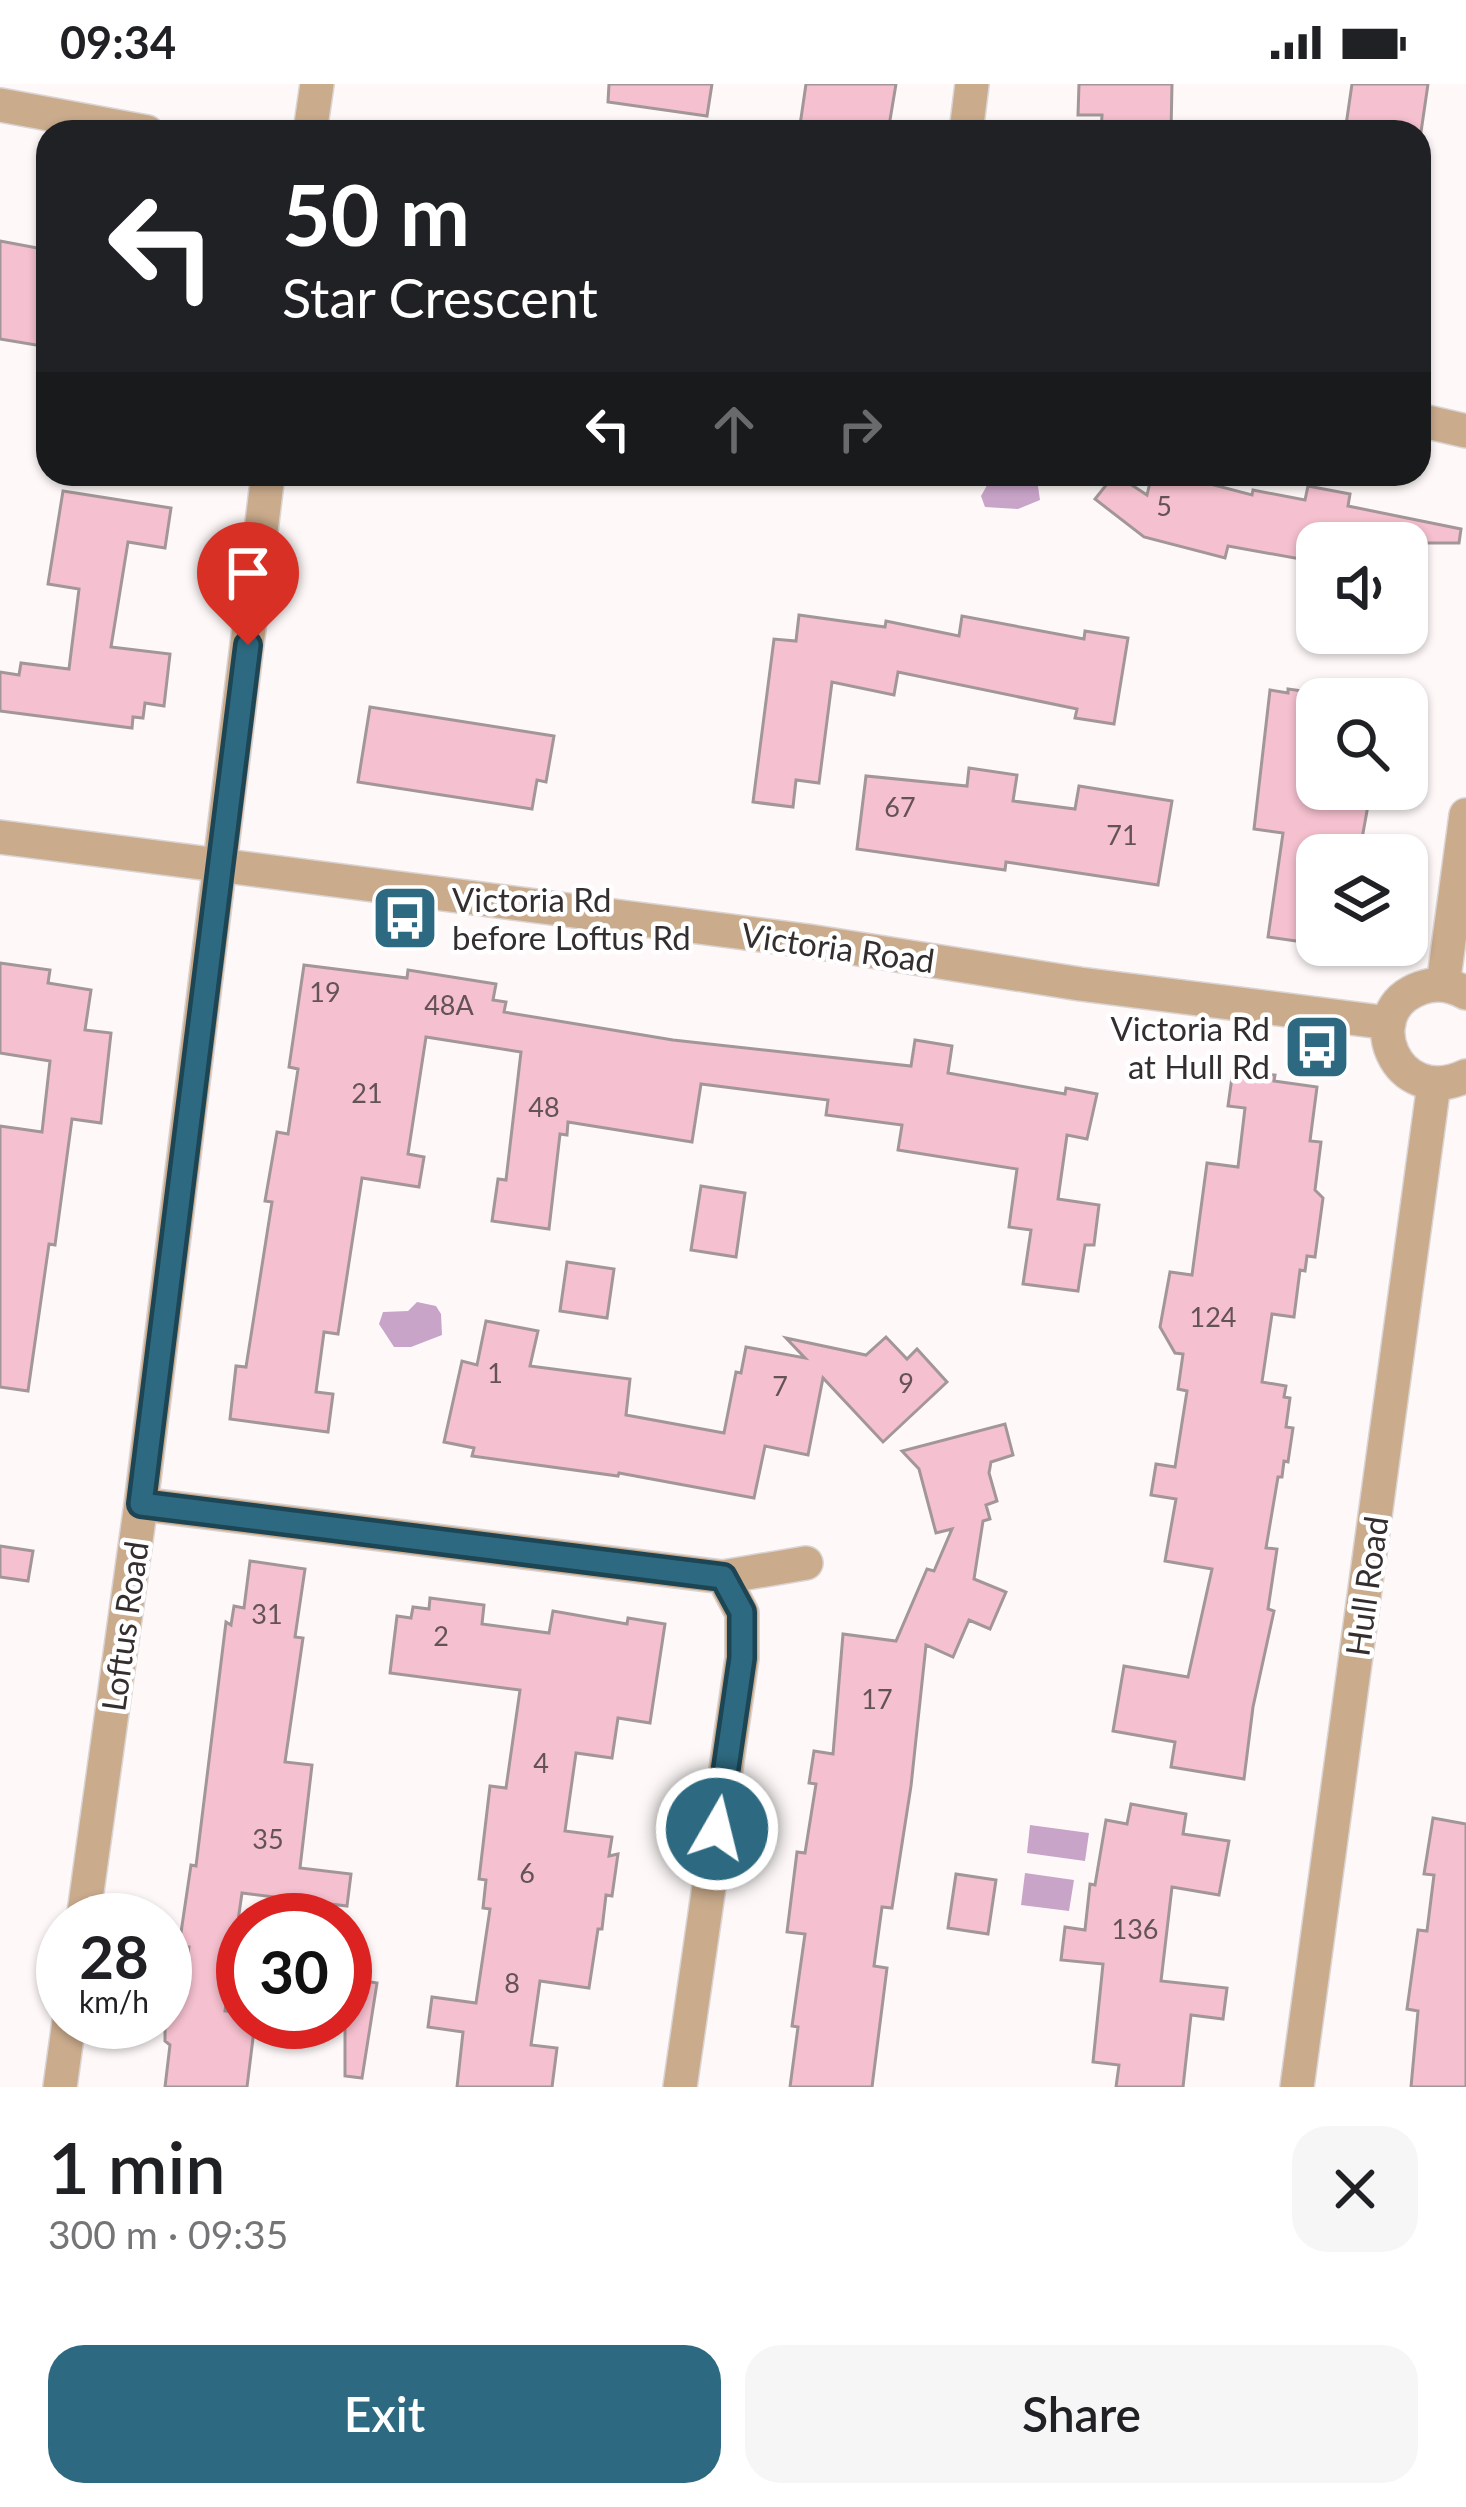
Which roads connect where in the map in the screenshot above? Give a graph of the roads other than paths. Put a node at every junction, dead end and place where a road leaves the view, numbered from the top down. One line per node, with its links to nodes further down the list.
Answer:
1 (316, 84): 5 (street)
2 (972, 84): 6 (street)
3 (0, 105): 4 (street)
4 (82, 120)
5 (312, 120)
6 (968, 120)
7 (1431, 423): 8 (street)
8 (1466, 431)
9 (267, 486): 12 (street, Loftus Road)
10 (1466, 815): 13 (street)
11 (0, 837): 12 (street, Victoria Road)
12 (221, 866): 14 (street, Victoria Road); 16 (street, Loftus Road)
13 (1455, 989): 14 (street)
14 (1389, 1023): 15 (street)
15 (1450, 1080): 23 (street, Hull Road)
16 (141, 1504): 18 (street); 19 (street, Loftus Road)
17 (806, 1563): 18 (street)
18 (723, 1577): 22 (street)
19 (87, 1893)
20 (65, 2049): 21 (street)
21 (60, 2087)
22 (680, 2087)
23 (1298, 2087)

